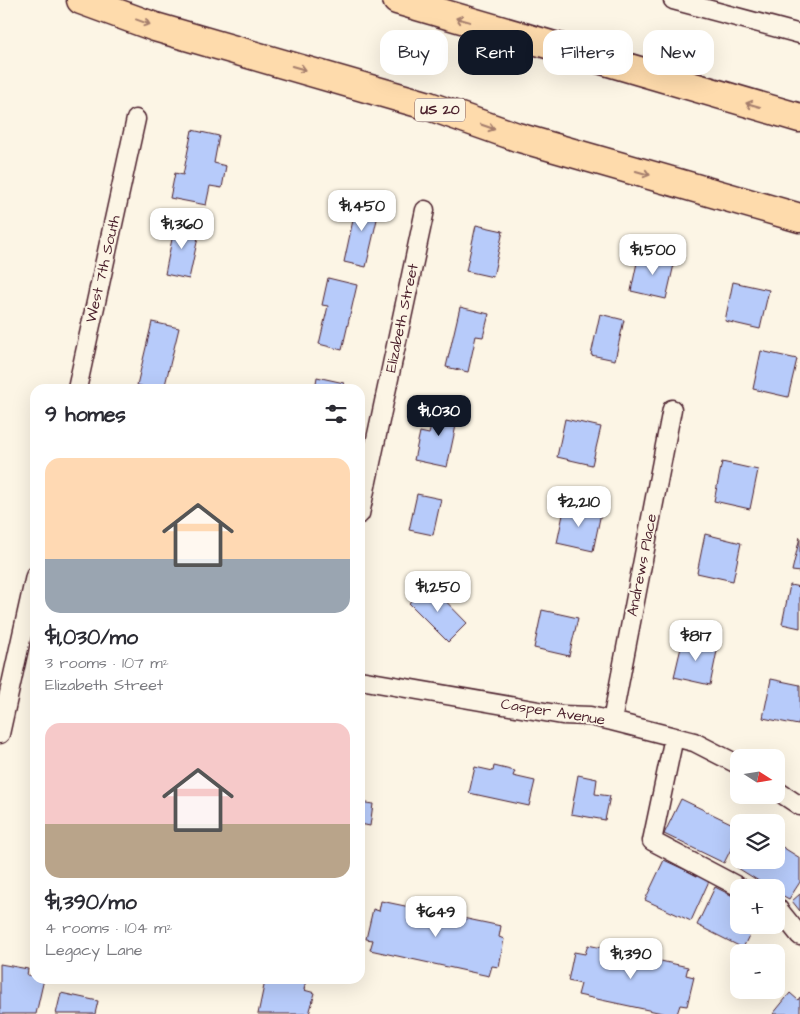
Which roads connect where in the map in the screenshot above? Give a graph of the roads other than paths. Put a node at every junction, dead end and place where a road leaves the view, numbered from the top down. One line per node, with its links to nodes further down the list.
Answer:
1 (81, 0): 8 (highway, US 20, one-way to 8)
2 (397, 0): 5 (highway, one-way to 2)
3 (672, 0): 4 (street)
4 (800, 34)
5 (800, 118)
6 (136, 120): 9 (street, West 7th South)
7 (425, 210): 11 (street, Elizabeth Street)
8 (800, 218)
9 (78, 384)
10 (672, 409): 14 (street, Andrews Place)
11 (365, 491)
12 (30, 616): 15 (street)
13 (365, 681): 14 (street, Casper Avenue)
14 (612, 721): 16 (street, Casper Avenue)
15 (0, 734)
16 (674, 737): 17 (street, Casper Avenue); 20 (street)
17 (730, 760)
18 (785, 796): 19 (street)
19 (800, 806)
20 (730, 882)
21 (785, 917): 22 (street)
22 (800, 936)

